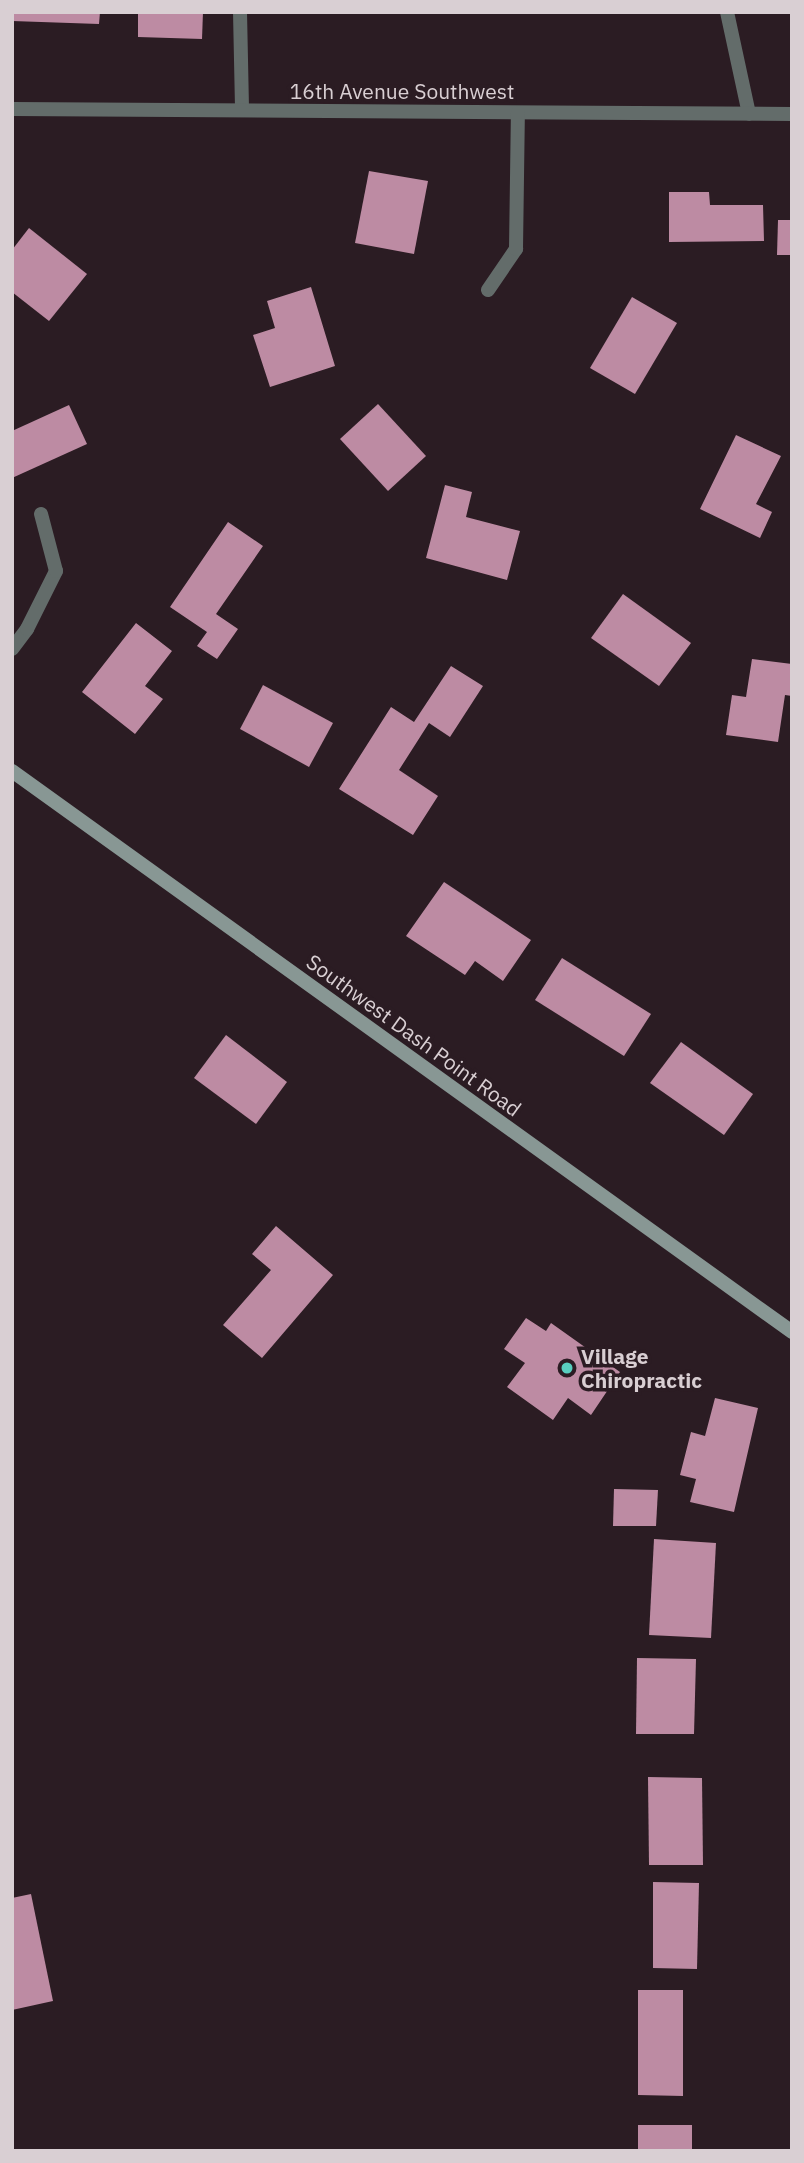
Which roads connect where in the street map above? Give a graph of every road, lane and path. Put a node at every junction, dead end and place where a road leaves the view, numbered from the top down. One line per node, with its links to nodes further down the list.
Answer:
1 (240, 12): 4 (street)
2 (727, 12): 6 (street)
3 (12, 109): 4 (street, 16th Avenue Southwest)
4 (242, 110): 5 (street, 16th Avenue Southwest)
5 (518, 113): 6 (street, 16th Avenue Southwest); 8 (street)
6 (748, 114): 7 (street, 16th Avenue Southwest)
7 (792, 114)
8 (488, 290)
9 (41, 514): 10 (street)
10 (12, 649)
11 (12, 771): 12 (main road, Southwest Dash Point Road)
12 (792, 1332)

